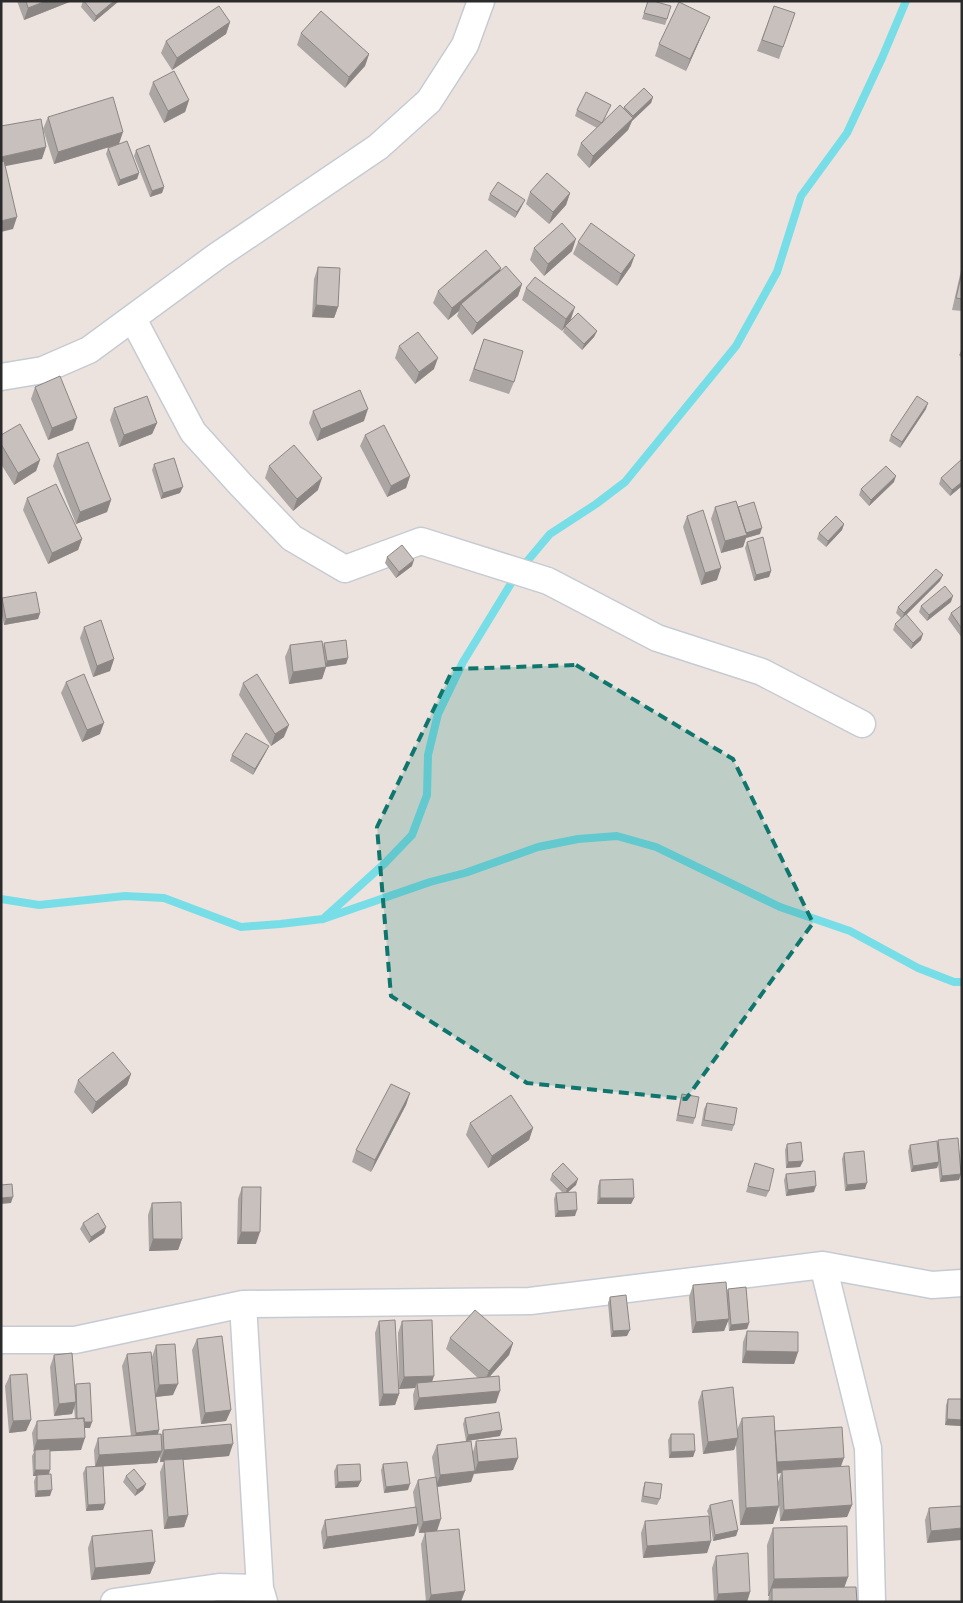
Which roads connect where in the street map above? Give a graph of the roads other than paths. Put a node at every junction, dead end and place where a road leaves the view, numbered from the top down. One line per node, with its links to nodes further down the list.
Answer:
1 (481, 1): 2 (street)
2 (132, 319): 3 (street); 4 (street)
3 (1, 377)
4 (862, 724)
5 (823, 1265): 6 (street); 7 (street); 11 (street)
6 (962, 1283)
7 (243, 1304): 8 (street); 9 (street)
8 (1, 1340)
9 (262, 1595): 10 (street)
10 (114, 1602)
11 (872, 1602)

